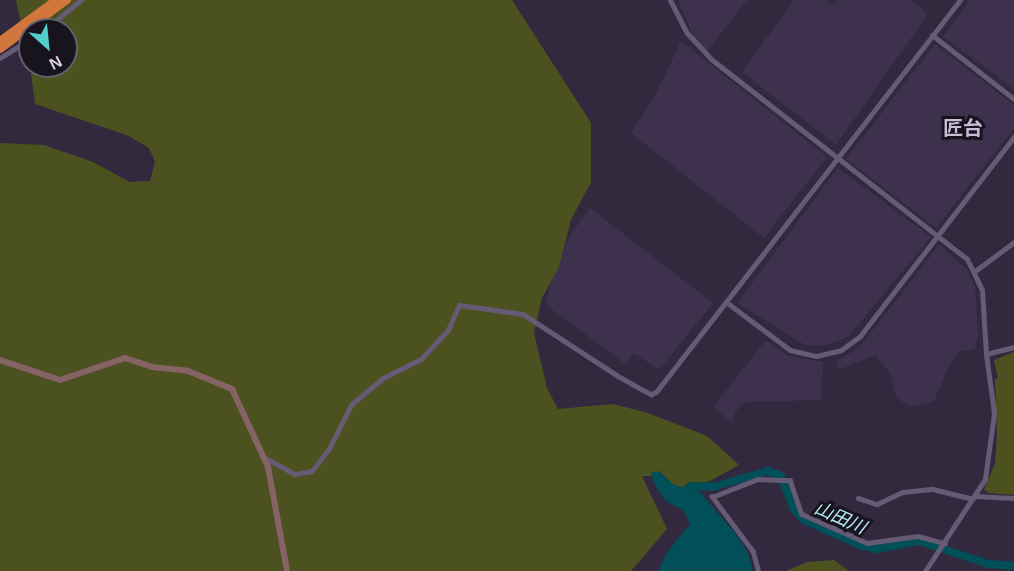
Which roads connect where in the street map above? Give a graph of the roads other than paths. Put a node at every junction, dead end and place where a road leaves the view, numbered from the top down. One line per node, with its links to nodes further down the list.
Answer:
1 (56, 0): 8 (highway)
2 (67, 0): 10 (highway)
3 (81, 0): 6 (street)
4 (670, 0): 14 (street)
5 (960, 0): 7 (street)
6 (59, 18)
7 (932, 35): 12 (street); 14 (street)
8 (0, 41)
9 (18, 47): 11 (street)
10 (0, 49)
11 (0, 58)
12 (1014, 99)
13 (1014, 137): 15 (street)
14 (838, 157): 15 (street); 18 (street)
15 (938, 235): 17 (street); 18 (street)
16 (1014, 242): 17 (street)
17 (975, 271): 20 (street)
18 (726, 302): 22 (street)
19 (1014, 347): 20 (street)
20 (986, 354): 24 (street)
21 (0, 360): 23 (main road)
22 (656, 392): 23 (street)
23 (264, 457): 28 (main road)
24 (974, 497): 25 (street); 26 (street); 27 (street)
25 (858, 498)
26 (1014, 498)
27 (945, 543): 29 (street); 30 (street)
28 (287, 571)
29 (758, 571)
30 (926, 571)

